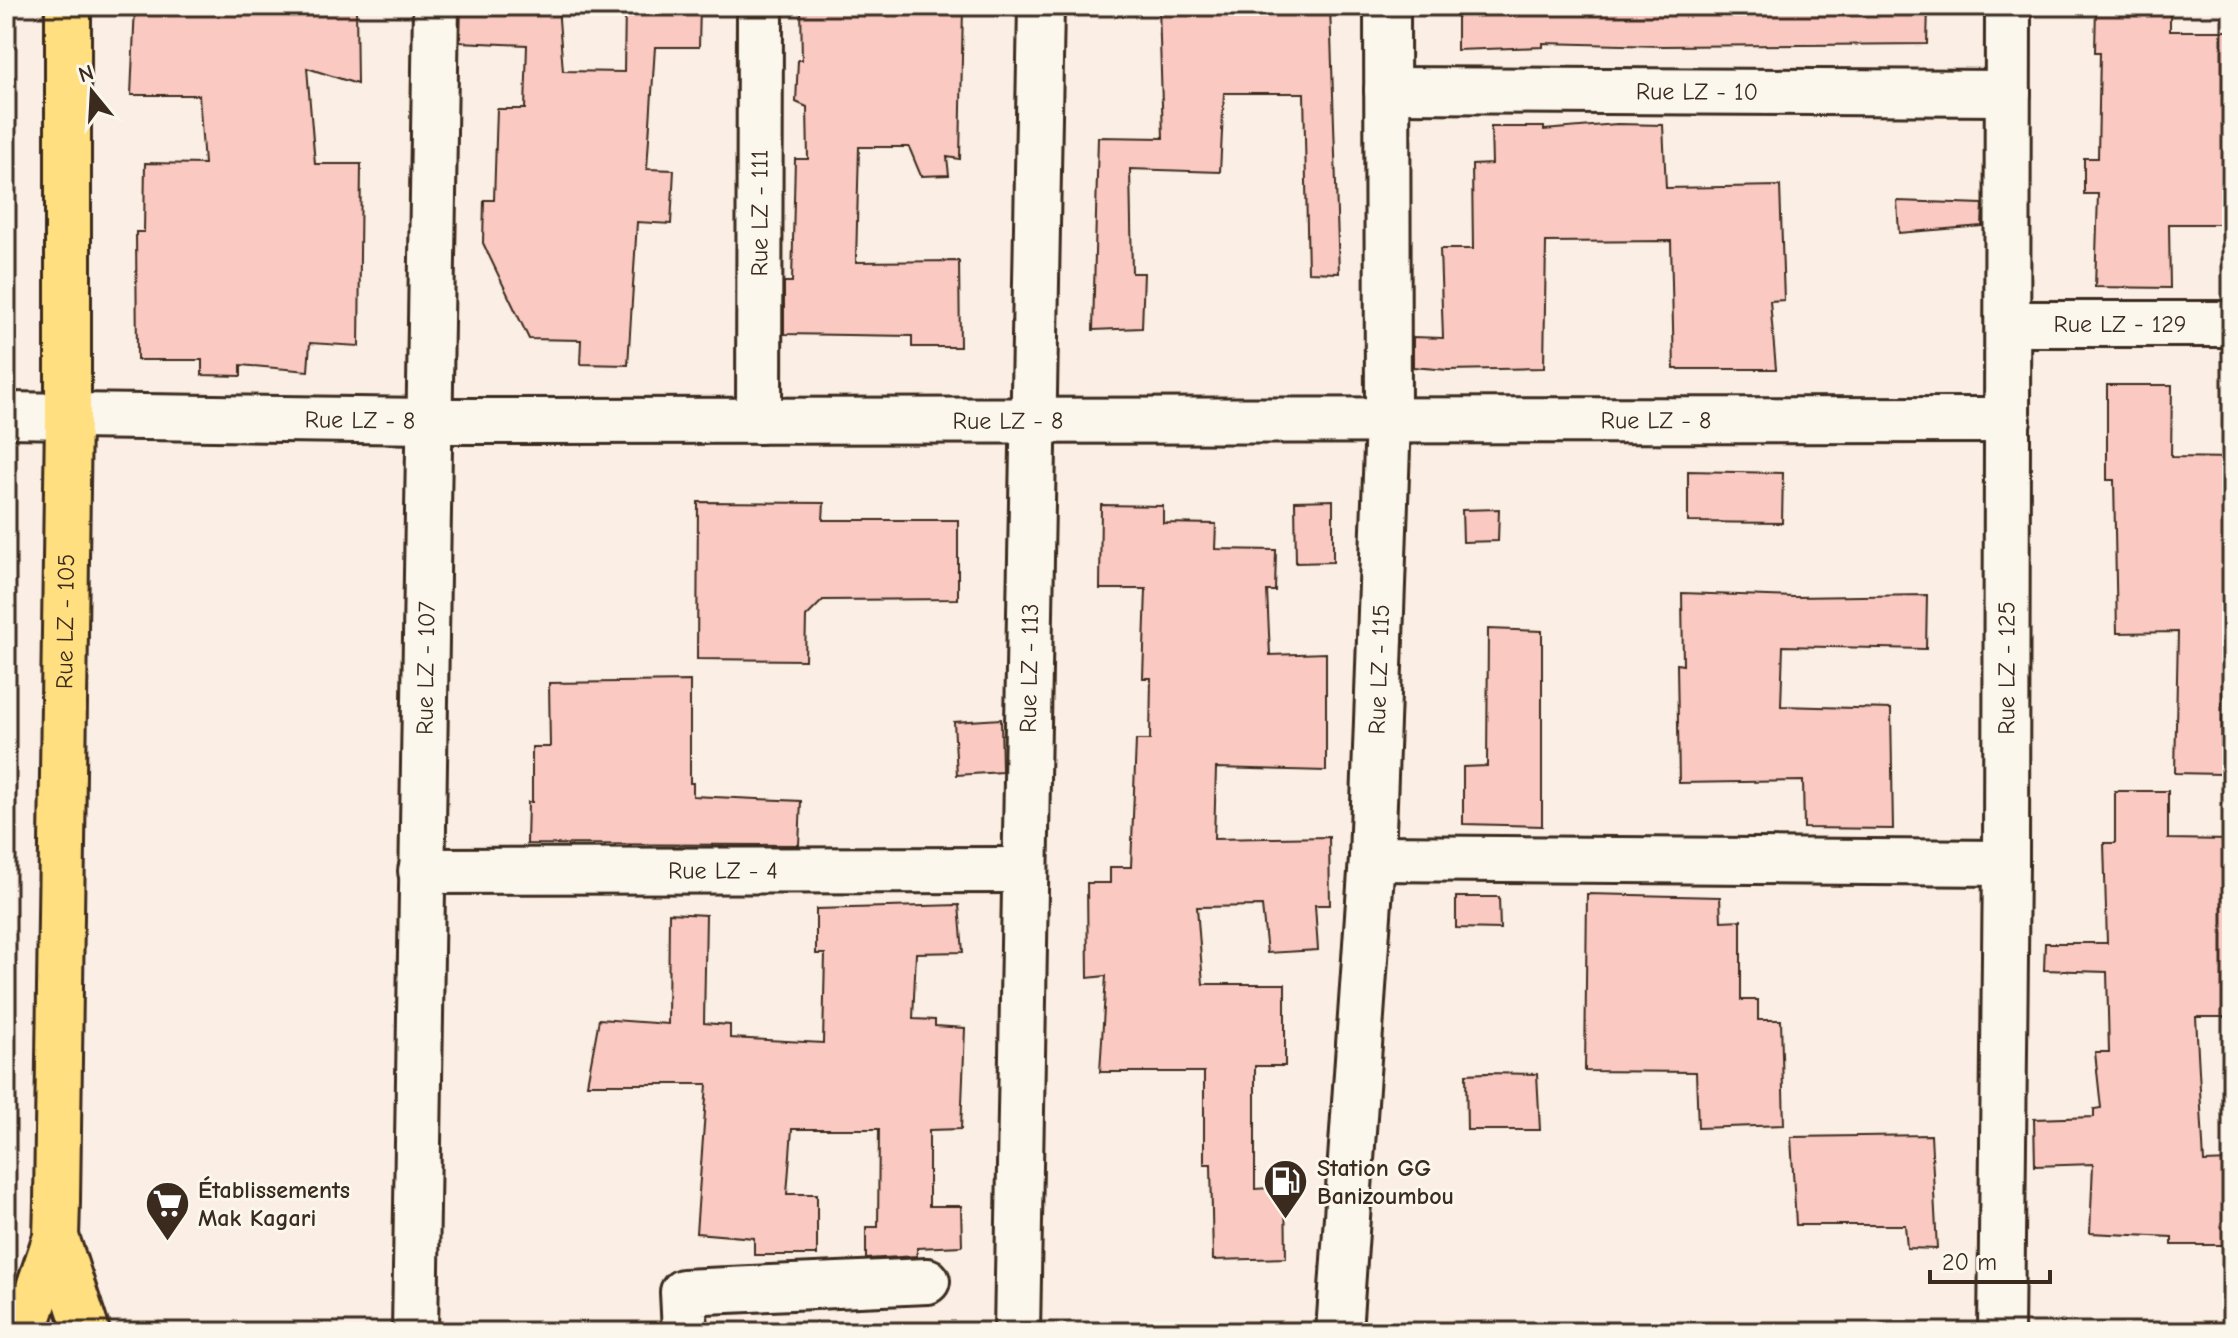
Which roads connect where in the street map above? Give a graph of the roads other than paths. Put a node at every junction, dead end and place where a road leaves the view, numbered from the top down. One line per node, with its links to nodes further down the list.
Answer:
1 (68, 6): 12 (main road, Rue LZ - 105)
2 (436, 6): 16 (street, Rue LZ - 107)
3 (760, 6): 17 (street, Rue LZ - 111)
4 (1041, 6): 13 (street, Rue LZ - 113)
5 (1387, 6): 7 (street, Rue LZ - 115)
6 (2008, 6): 8 (street, Rue LZ - 125)
7 (1387, 90): 8 (street, Rue LZ - 10); 14 (street, Rue LZ - 115)
8 (2008, 93): 9 (street, Rue LZ - 125)
9 (2008, 324): 10 (street, Rue LZ - 129); 15 (street, Rue LZ - 125)
10 (2232, 324)
11 (6, 415): 12 (street, Rue LZ - 8)
12 (68, 416): 16 (street, Rue LZ - 8); 22 (main road, Rue LZ - 105)
13 (1033, 420): 14 (street, Rue LZ - 8); 17 (street, Rue LZ - 8); 20 (street, Rue LZ - 113)
14 (1388, 420): 15 (street, Rue LZ - 8); 18 (street, Rue LZ - 115)
15 (2008, 420): 19 (street, Rue LZ - 125)
16 (429, 421): 17 (street, Rue LZ - 8); 21 (street, Rue LZ - 107)
17 (759, 421)
18 (1372, 858): 19 (street); 29 (street, Rue LZ - 115)
19 (2006, 863): 30 (street, Rue LZ - 125)
20 (1025, 870): 21 (street, Rue LZ - 4); 28 (street, Rue LZ - 113)
21 (421, 871): 26 (street, Rue LZ - 107)
22 (56, 1237): 24 (main road, Rue LZ - 105); 25 (main road, Rue LZ - 105)
23 (927, 1281): 27 (street)
24 (24, 1332)
25 (87, 1332)
26 (415, 1332)
27 (685, 1332)
28 (1017, 1332)
29 (1339, 1332)
30 (2001, 1332)

